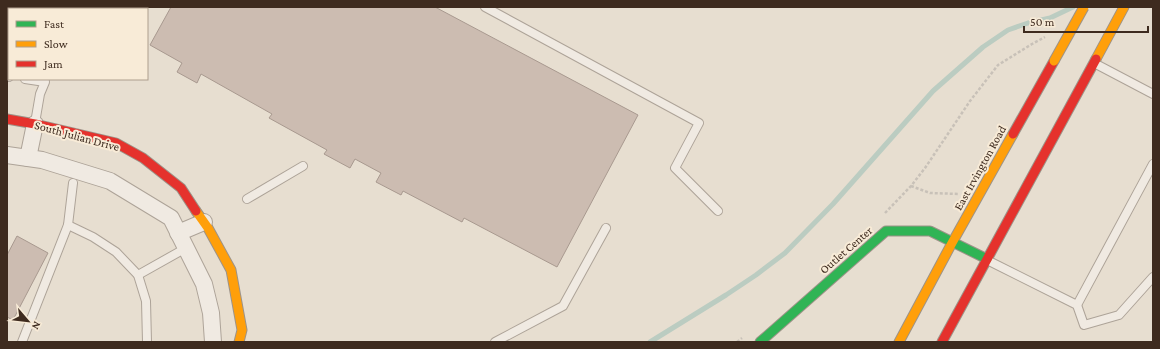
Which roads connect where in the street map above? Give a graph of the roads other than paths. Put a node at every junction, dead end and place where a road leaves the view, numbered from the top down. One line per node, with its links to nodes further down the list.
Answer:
1 (485, 7): 15 (lane)
2 (1084, 7): 20 (main road, East Irvington Road, bridge)
3 (1124, 7): 4 (main road)
4 (1094, 63): 6 (lane); 22 (main road)
5 (32, 80): 8 (lane)
6 (1153, 94)
7 (7, 119): 8 (main road, South Julian Drive)
8 (35, 124): 10 (street); 16 (main road, South Julian Drive)
9 (7, 154): 10 (street)
10 (28, 158): 19 (street)
11 (1153, 164): 25 (lane)
12 (303, 166): 14 (lane)
13 (73, 183): 17 (lane)
14 (247, 199)
15 (718, 211)
16 (204, 222): 19 (street); 29 (main road, South Julian Drive)
17 (68, 225): 23 (lane); 26 (lane)
18 (606, 228): 30 (lane)
19 (178, 233): 21 (street)
20 (952, 243): 22 (main road, Outlet Center); 31 (main road, Outlet Center); 32 (main road, East Irvington Road)
21 (186, 248): 23 (lane); 28 (street)
22 (987, 259): 25 (lane); 33 (main road)
23 (138, 275): 27 (lane)
24 (1153, 277): 25 (lane)
25 (1076, 305)
26 (22, 342)
27 (147, 342)
28 (214, 342)
29 (239, 342)
30 (495, 342)
31 (760, 342)
32 (899, 342)
33 (942, 342)

